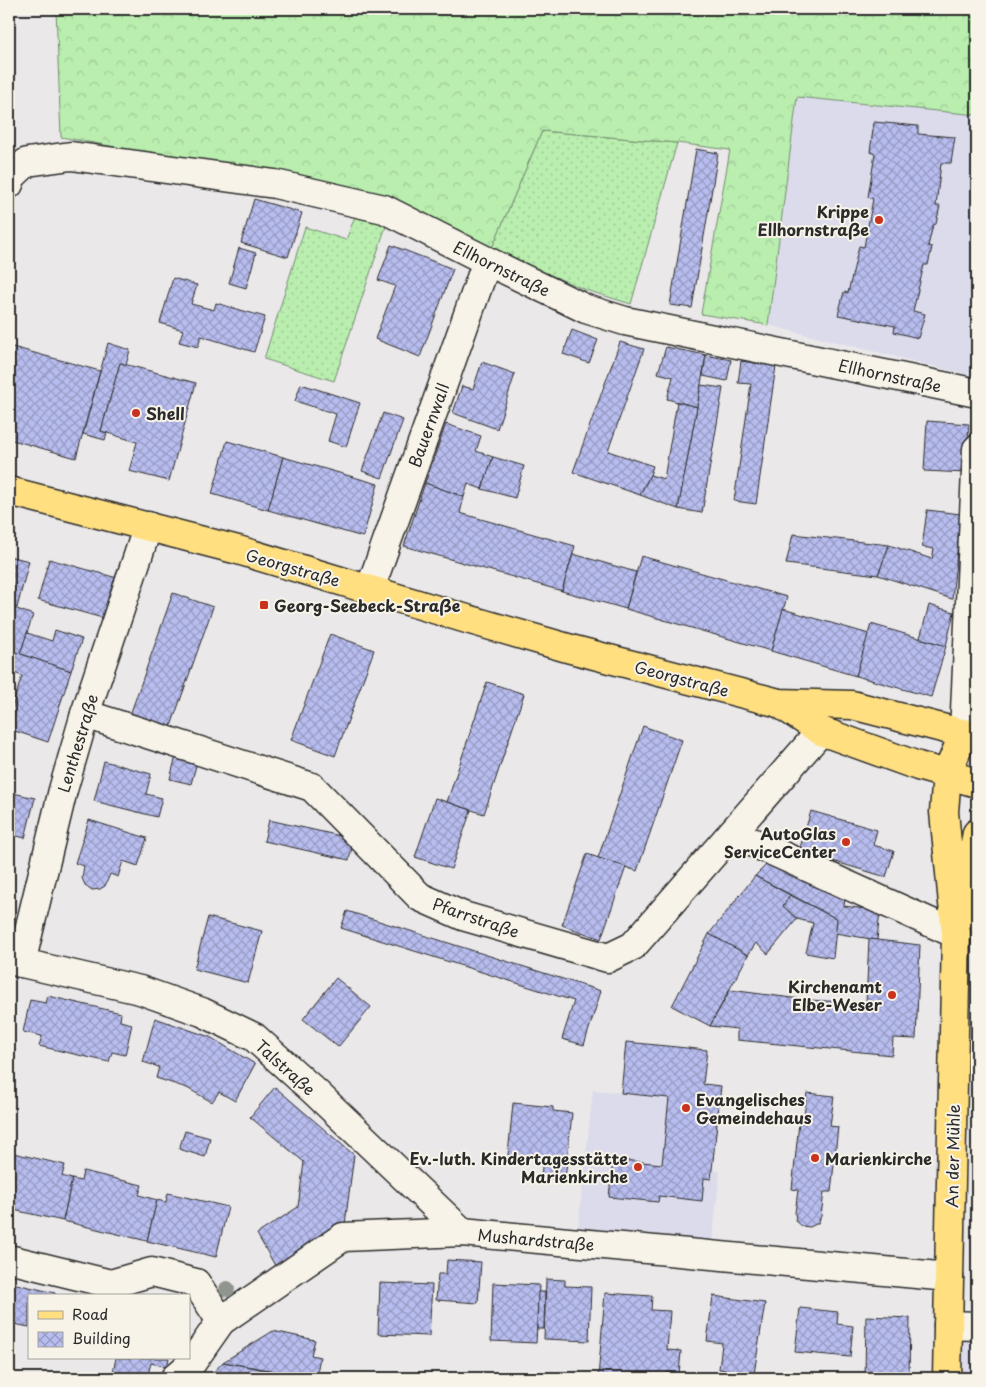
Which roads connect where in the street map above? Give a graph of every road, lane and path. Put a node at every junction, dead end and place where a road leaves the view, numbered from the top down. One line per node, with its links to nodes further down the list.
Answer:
1 (9, 184): 2 (street, Ellhornstraße)
2 (487, 261): 3 (street, Ellhornstraße); 7 (street, Bauernwall)
3 (977, 393)
4 (977, 449): 11 (street)
5 (9, 491): 6 (main road, Georgstraße)
6 (148, 526): 7 (main road, Georgstraße); 9 (street, Lenthestraße)
7 (370, 589): 8 (main road, Georgstraße)
8 (779, 703): 10 (main road, Georgstraße); 11 (main road, Georgstraße)
9 (85, 714): 15 (street, Pfarrstraße); 18 (street, Lenthestraße)
10 (821, 731): 13 (main road, Georgstraße); 15 (street, Pfarrstraße)
11 (970, 735): 12 (main road); 13 (main road, An der Mühle)
12 (977, 767)
13 (947, 774): 14 (main road, Georgstraße); 17 (main road, An der Mühle)
14 (977, 782)
15 (732, 833): 17 (street)
16 (977, 833): 17 (main road, An der Mühle)
17 (956, 934): 21 (main road, An der Mühle)
18 (15, 961): 19 (street, Talstraße)
19 (462, 1232): 21 (street, Mushardstraße); 22 (street, Mushardstraße)
20 (9, 1259): 22 (street)
21 (949, 1278): 23 (main road, An der Mühle)
22 (221, 1321): 25 (street, Mushardstraße)
23 (948, 1325): 24 (street); 26 (main road, An der Mühle)
24 (977, 1326)
25 (175, 1378)
26 (947, 1378)

